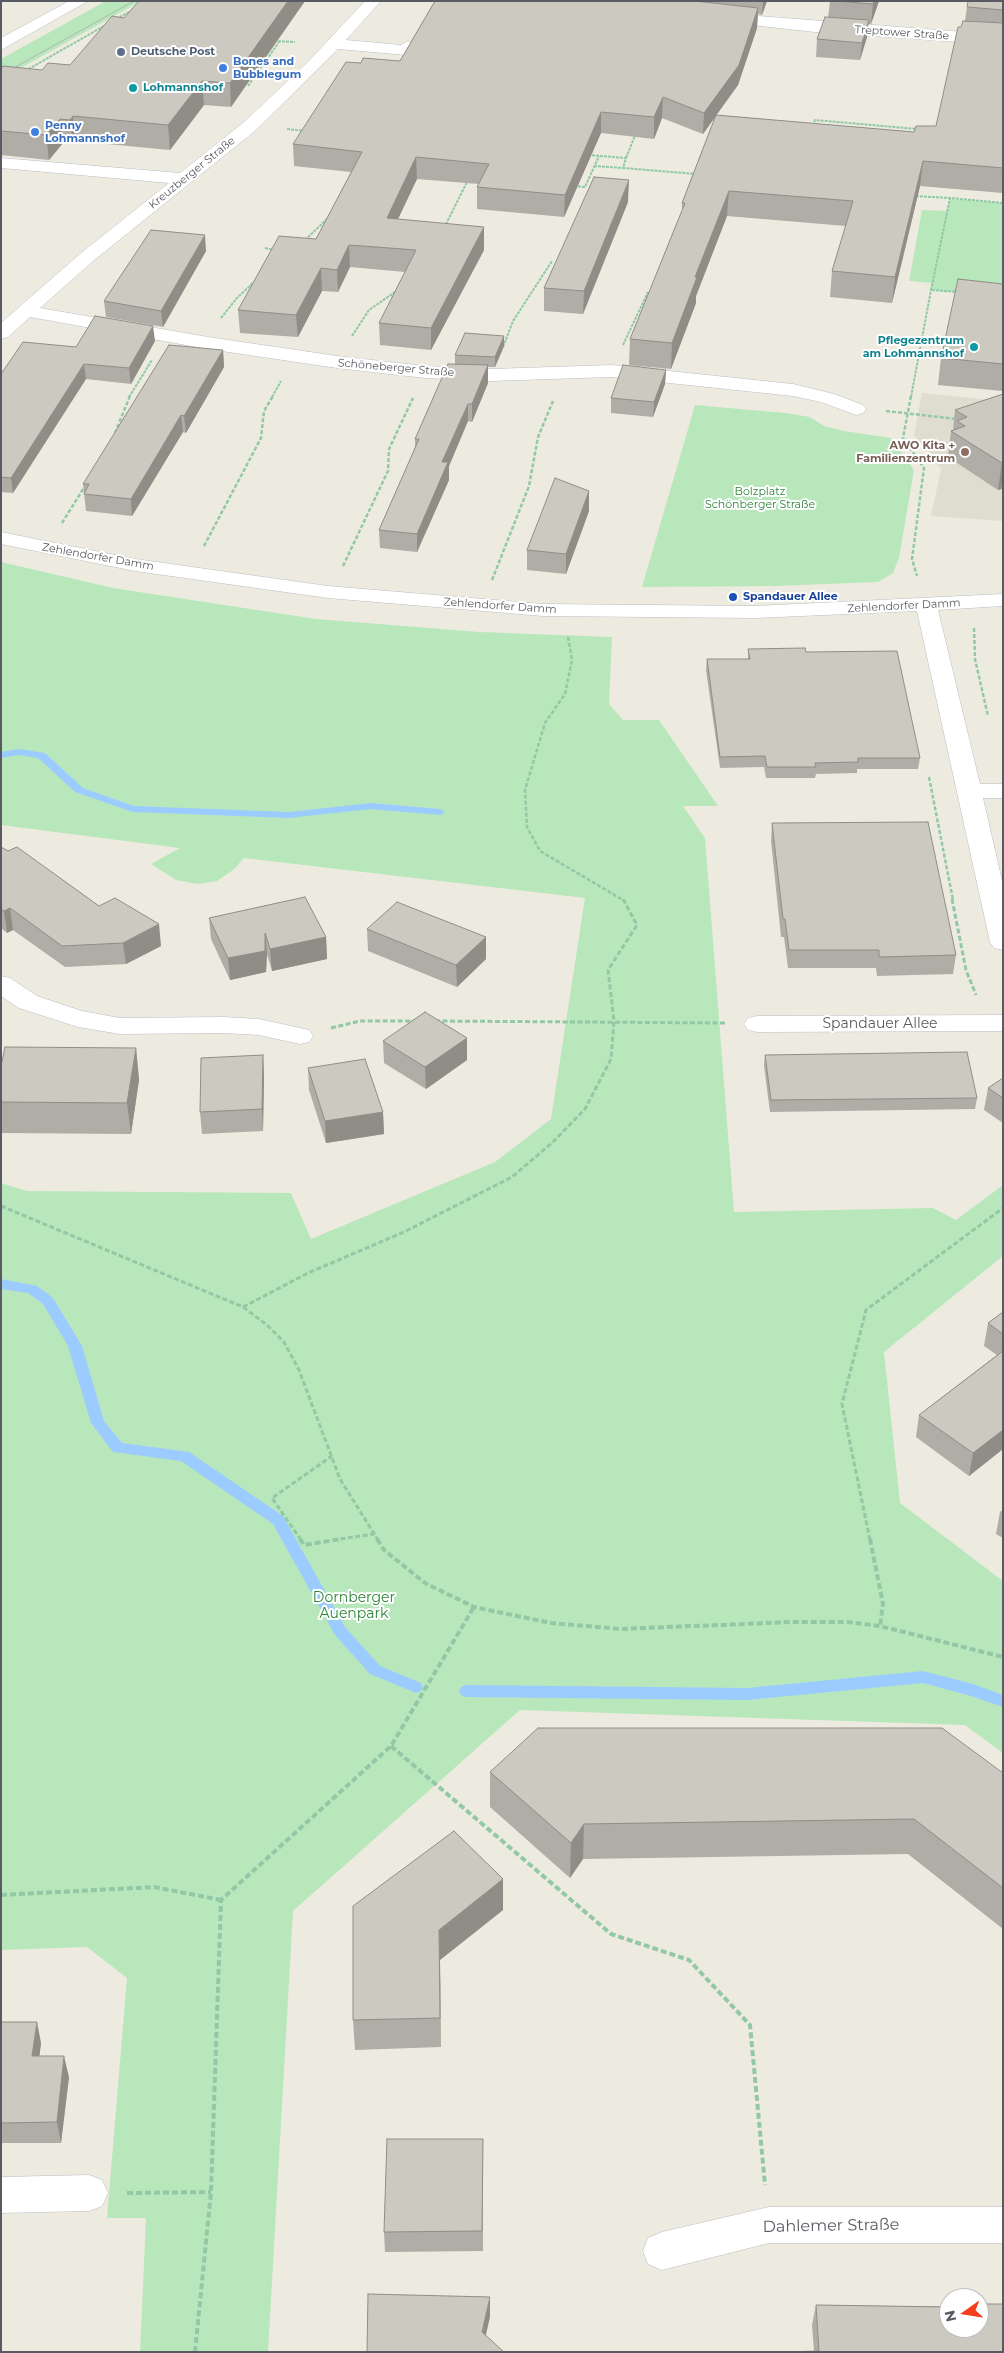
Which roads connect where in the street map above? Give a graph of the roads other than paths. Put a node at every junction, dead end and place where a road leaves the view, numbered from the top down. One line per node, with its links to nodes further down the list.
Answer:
1 (81, 1): 7 (street)
2 (368, 8): 3 (street); 5 (street, Kreuzberger Straße)
3 (344, 14)
4 (703, 16): 6 (street, Treptower Straße)
5 (334, 38): 8 (street); 10 (street, Kreuzberger Straße)
6 (1003, 40)
7 (1, 45)
8 (408, 46)
9 (1, 163): 10 (street)
10 (185, 179): 11 (street, Kreuzberger Straße)
11 (26, 310): 12 (street, Kreuzberger Straße); 13 (street, Schöneberger Straße)
12 (1, 333)
13 (856, 409)
14 (1, 538): 15 (street, Zehlendorfer Damm)
15 (923, 595): 16 (street, Zehlendorfer Damm); 17 (street)
16 (1003, 600)
17 (970, 791): 18 (street); 19 (street)
18 (1003, 791)
19 (1003, 942)
20 (1, 984): 23 (street)
21 (995, 1023): 22 (street, Spandauer Allee)
22 (757, 1024)
23 (300, 1036)
24 (88, 2193): 25 (street)
25 (1, 2194)
26 (1003, 2225): 27 (street, Dahlemer Straße)
27 (662, 2252)

